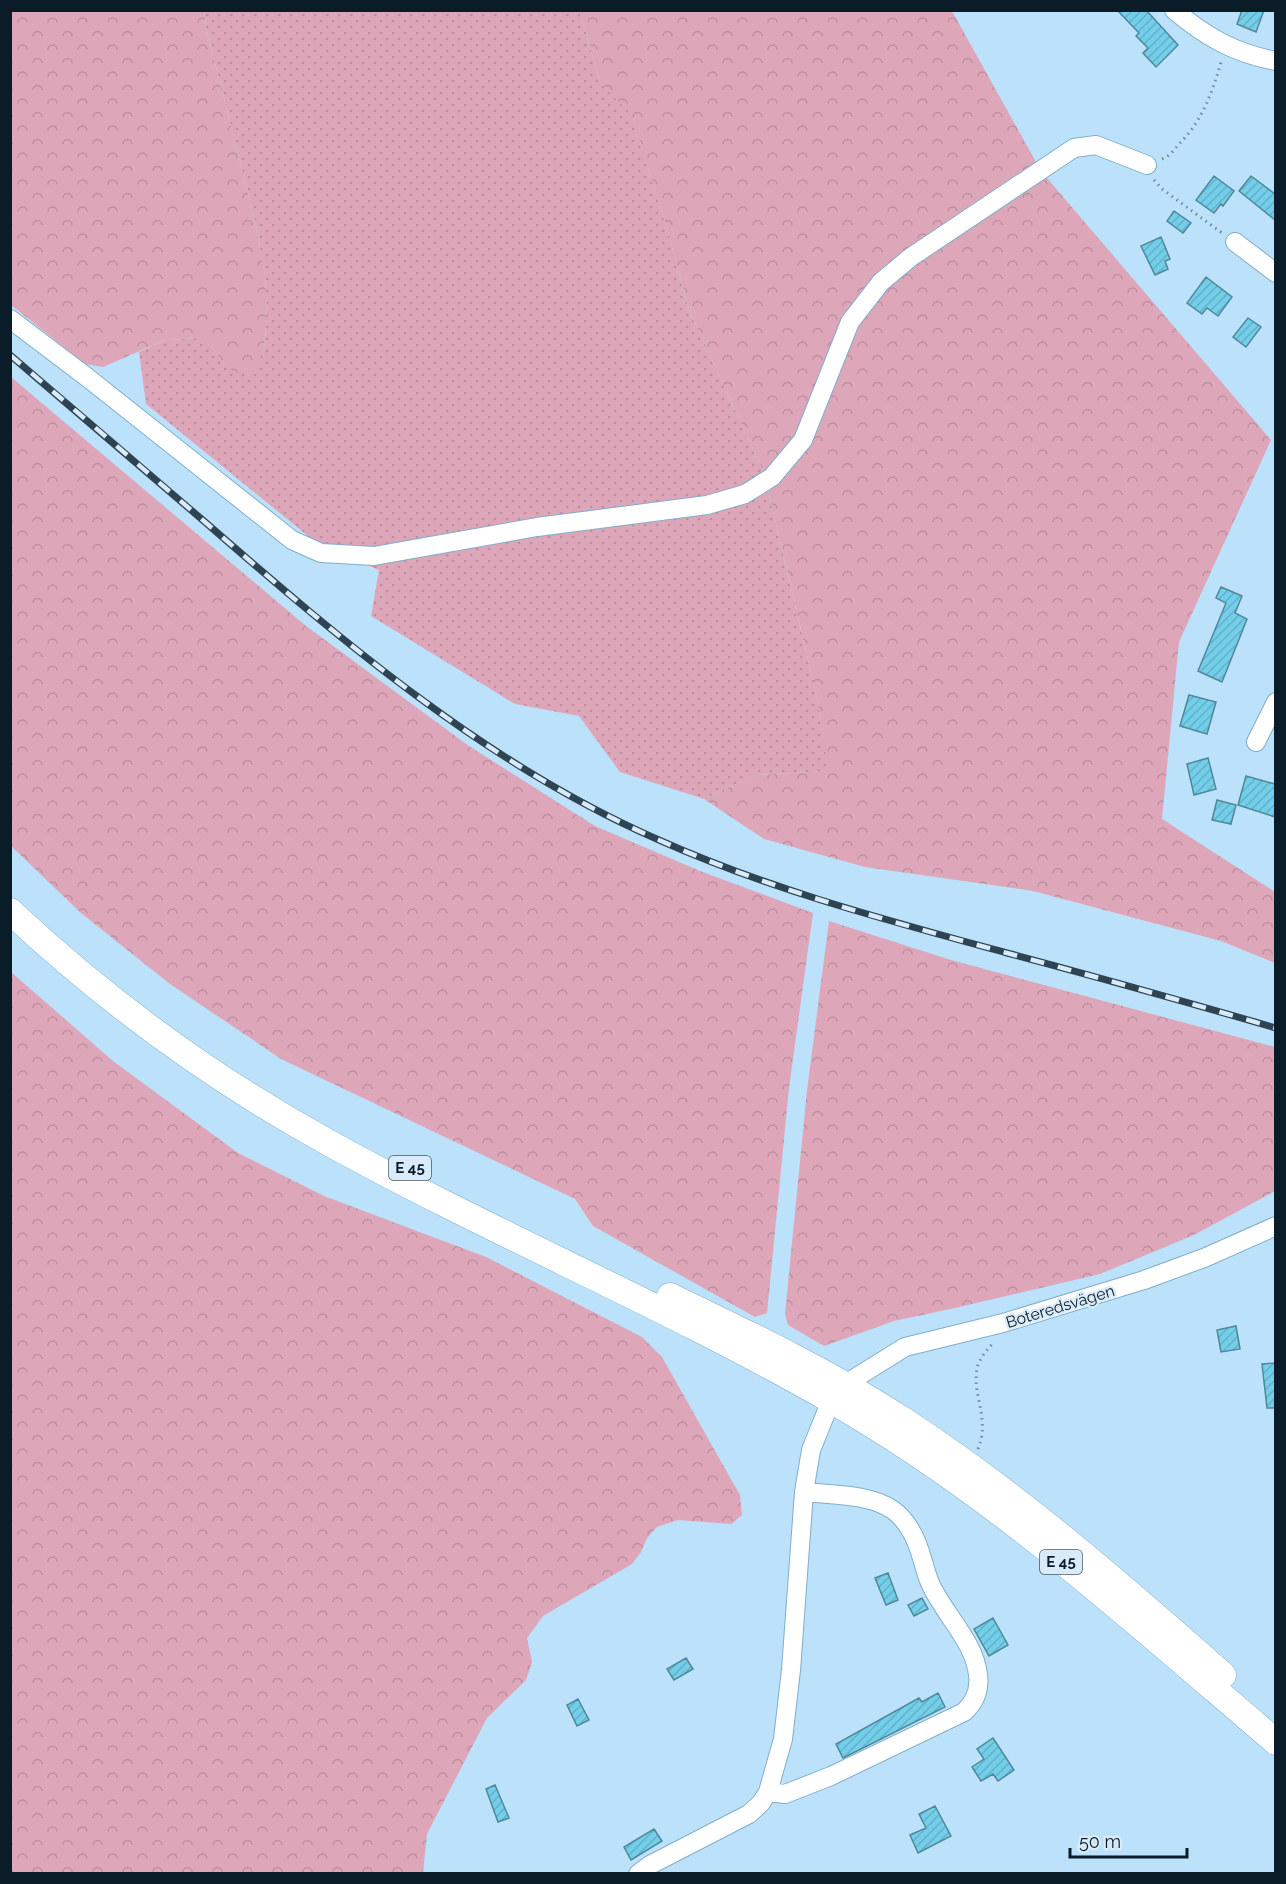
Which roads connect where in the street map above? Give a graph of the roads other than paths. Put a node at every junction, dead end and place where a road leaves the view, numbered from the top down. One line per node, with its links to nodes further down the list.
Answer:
1 (1174, 10): 2 (street)
2 (1275, 61)
3 (1147, 165): 6 (street)
4 (1235, 243): 5 (street)
5 (1275, 273)
6 (10, 319)
7 (1275, 702): 8 (street)
8 (1256, 742)
9 (10, 892): 12 (highway, E 45)
10 (10, 911): 12 (highway, E 45)
11 (1275, 1226): 12 (street, Boteredsvägen)
12 (840, 1394): 13 (street); 14 (highway, E 45); 15 (highway, E 45)
13 (804, 1492): 16 (street); 16 (street)
14 (1275, 1721)
15 (1275, 1742)
16 (768, 1792): 17 (street)
17 (638, 1874)

